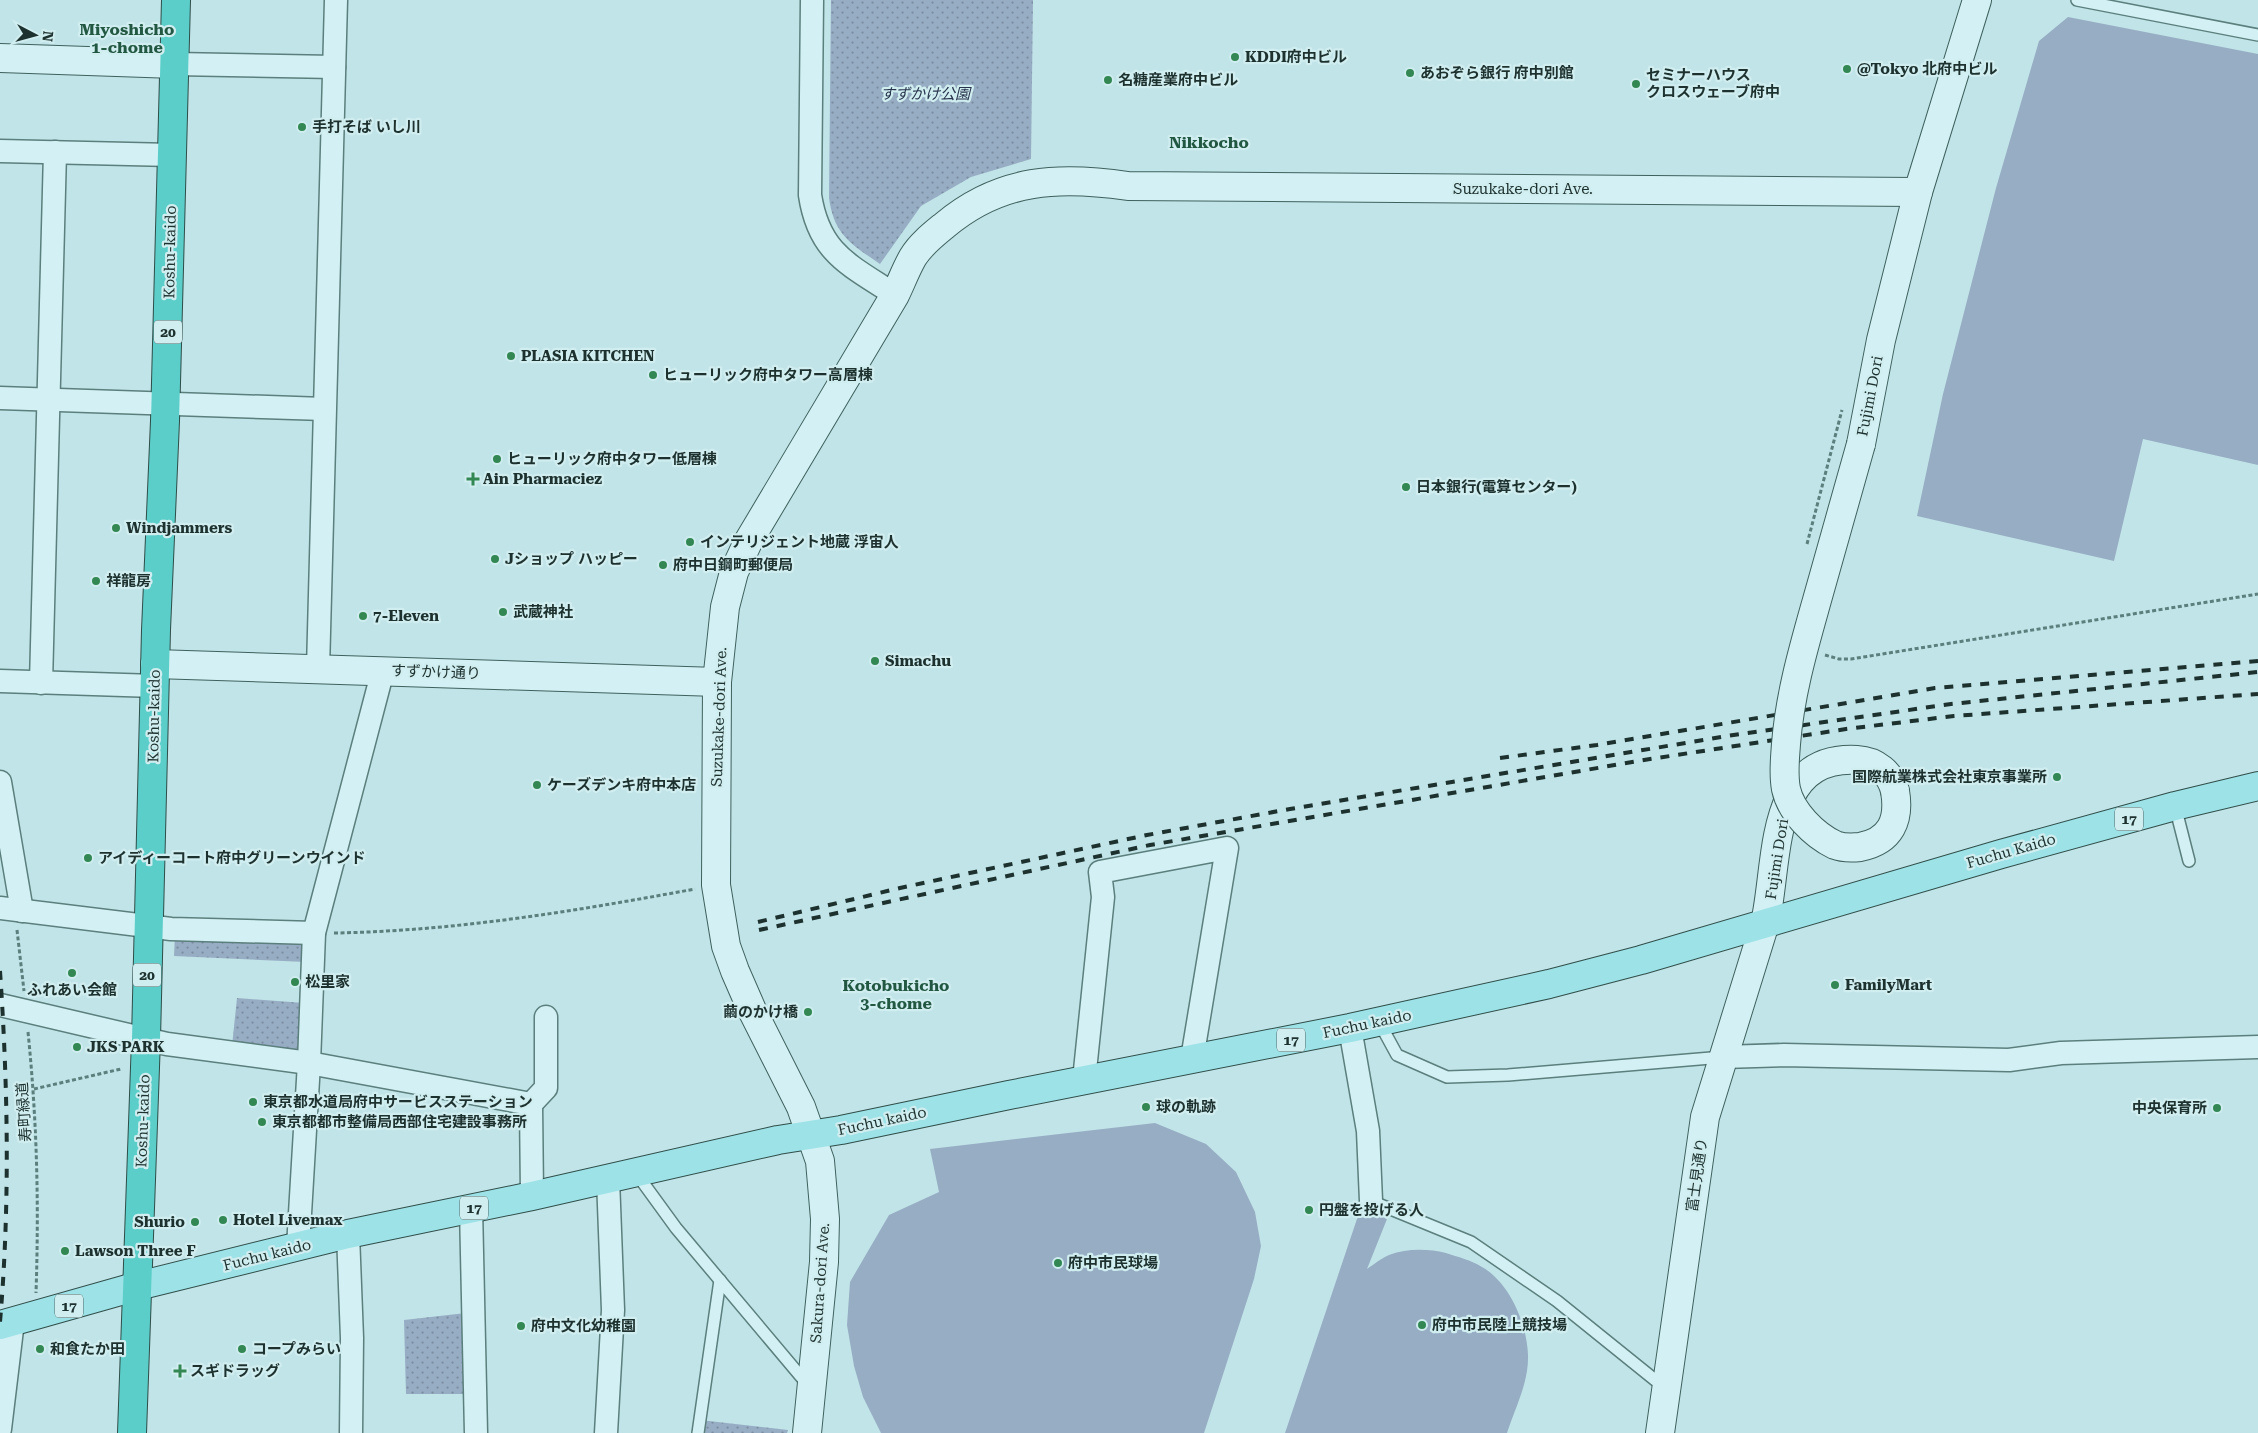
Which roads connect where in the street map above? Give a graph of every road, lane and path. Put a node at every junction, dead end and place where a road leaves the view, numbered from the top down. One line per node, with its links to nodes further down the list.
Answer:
1 (176, 0): 8 (highway, Koshu-kaido / 20)
2 (336, 0): 9 (street)
3 (812, 0): 14 (street)
4 (1976, 0): 13 (street, Fujimi Dori)
5 (2077, 0): 6 (lane)
6 (2258, 35)
7 (0, 58): 8 (street)
8 (175, 64): 9 (street); 12 (highway, Koshu-kaido / 20)
9 (334, 67): 19 (street)
10 (0, 151): 11 (street)
11 (55, 152): 12 (street); 16 (street)
12 (172, 155): 17 (highway, Koshu-kaido / 20)
13 (1918, 192): 14 (street, Suzukake-dori Ave.); 36 (street, Fujimi Dori, bridge)
14 (895, 295): 27 (street, Suzukake-dori Ave.)
15 (0, 398): 16 (street)
16 (48, 399): 17 (street); 28 (street)
17 (166, 403): 19 (street); 25 (highway, Koshu-kaido / 20)
18 (1844, 403): 20 (path)
19 (324, 409): 23 (street)
20 (1806, 548)
21 (2258, 594): 22 (path)
22 (1822, 654)
23 (318, 669): 24 (street, すずかけ通り); 25 (street, すずかけ通り)
24 (383, 670): 27 (street, すずかけ通り); 38 (street)
25 (155, 675): 28 (street); 37 (highway, Koshu-kaido / 20)
26 (0, 681): 28 (street)
27 (717, 682): 53 (street, Suzukake-dori Ave.)
28 (41, 683)
29 (0, 782): 35 (street)
30 (2258, 786): 31 (main road, Fuchu Kaido / 17)
31 (2175, 806): 32 (lane); 36 (main road, Fuchu Kaido / 17)
32 (2189, 861)
33 (695, 889): 38 (path)
34 (0, 908): 35 (street)
35 (19, 919): 37 (street); 40 (path, 寿町緑道)
36 (1765, 923): 42 (main road, Fuchu kaido / 17); 46 (street, 富士見通り)
37 (148, 926): 38 (street); 44 (highway, Koshu-kaido / 20)
38 (314, 933): 48 (street)
39 (0, 1004): 40 (street)
40 (26, 1010): 44 (street); 51 (path, 寿町緑道)
41 (546, 1017): 52 (street)
42 (1379, 1022): 43 (main road, Fuchu kaido / 17); 46 (lane)
43 (1350, 1028): 47 (main road, Fuchu kaido / 17); 57 (street)
44 (146, 1039): 48 (street); 62 (highway, Koshu-kaido / 20)
45 (2258, 1047): 46 (street)
46 (1723, 1057): 66 (street, 富士見通り)
47 (1192, 1059): 50 (main road, Fuchu kaido / 17); 50 (street)
48 (309, 1063): 52 (street); 60 (street)
49 (121, 1069): 51 (path)
50 (1084, 1080): 53 (main road, Fuchu kaido / 17)
51 (34, 1089): 63 (path, 寿町緑道)
52 (531, 1104): 56 (street)
53 (811, 1135): 54 (main road, Fuchu kaido / 17); 65 (street, Sakura-dori Ave.)
54 (636, 1173): 55 (main road, Fuchu kaido / 17); 61 (lane)
55 (608, 1179): 56 (main road, Fuchu kaido / 17); 71 (street)
56 (532, 1196): 58 (main road, Fuchu kaido / 17)
57 (1371, 1201): 66 (lane)
58 (471, 1208): 59 (main road, Fuchu kaido / 17); 70 (street)
59 (348, 1234): 60 (main road, Fuchu kaido / 17); 69 (street)
60 (298, 1247): 62 (main road, Fuchu kaido / 17)
61 (720, 1280): 65 (lane); 72 (lane)
62 (138, 1286): 64 (main road, Fuchu kaido / 17); 68 (highway, Koshu-kaido / 20)
63 (36, 1296)
64 (6, 1323): 67 (street)
65 (811, 1389): 73 (street, Sakura-dori Ave.)
66 (1666, 1389): 74 (street, 富士見通り)
67 (0, 1430)
68 (132, 1433)
69 (351, 1433)
70 (476, 1433)
71 (606, 1433)
72 (698, 1433)
73 (807, 1433)
74 (1660, 1433)

